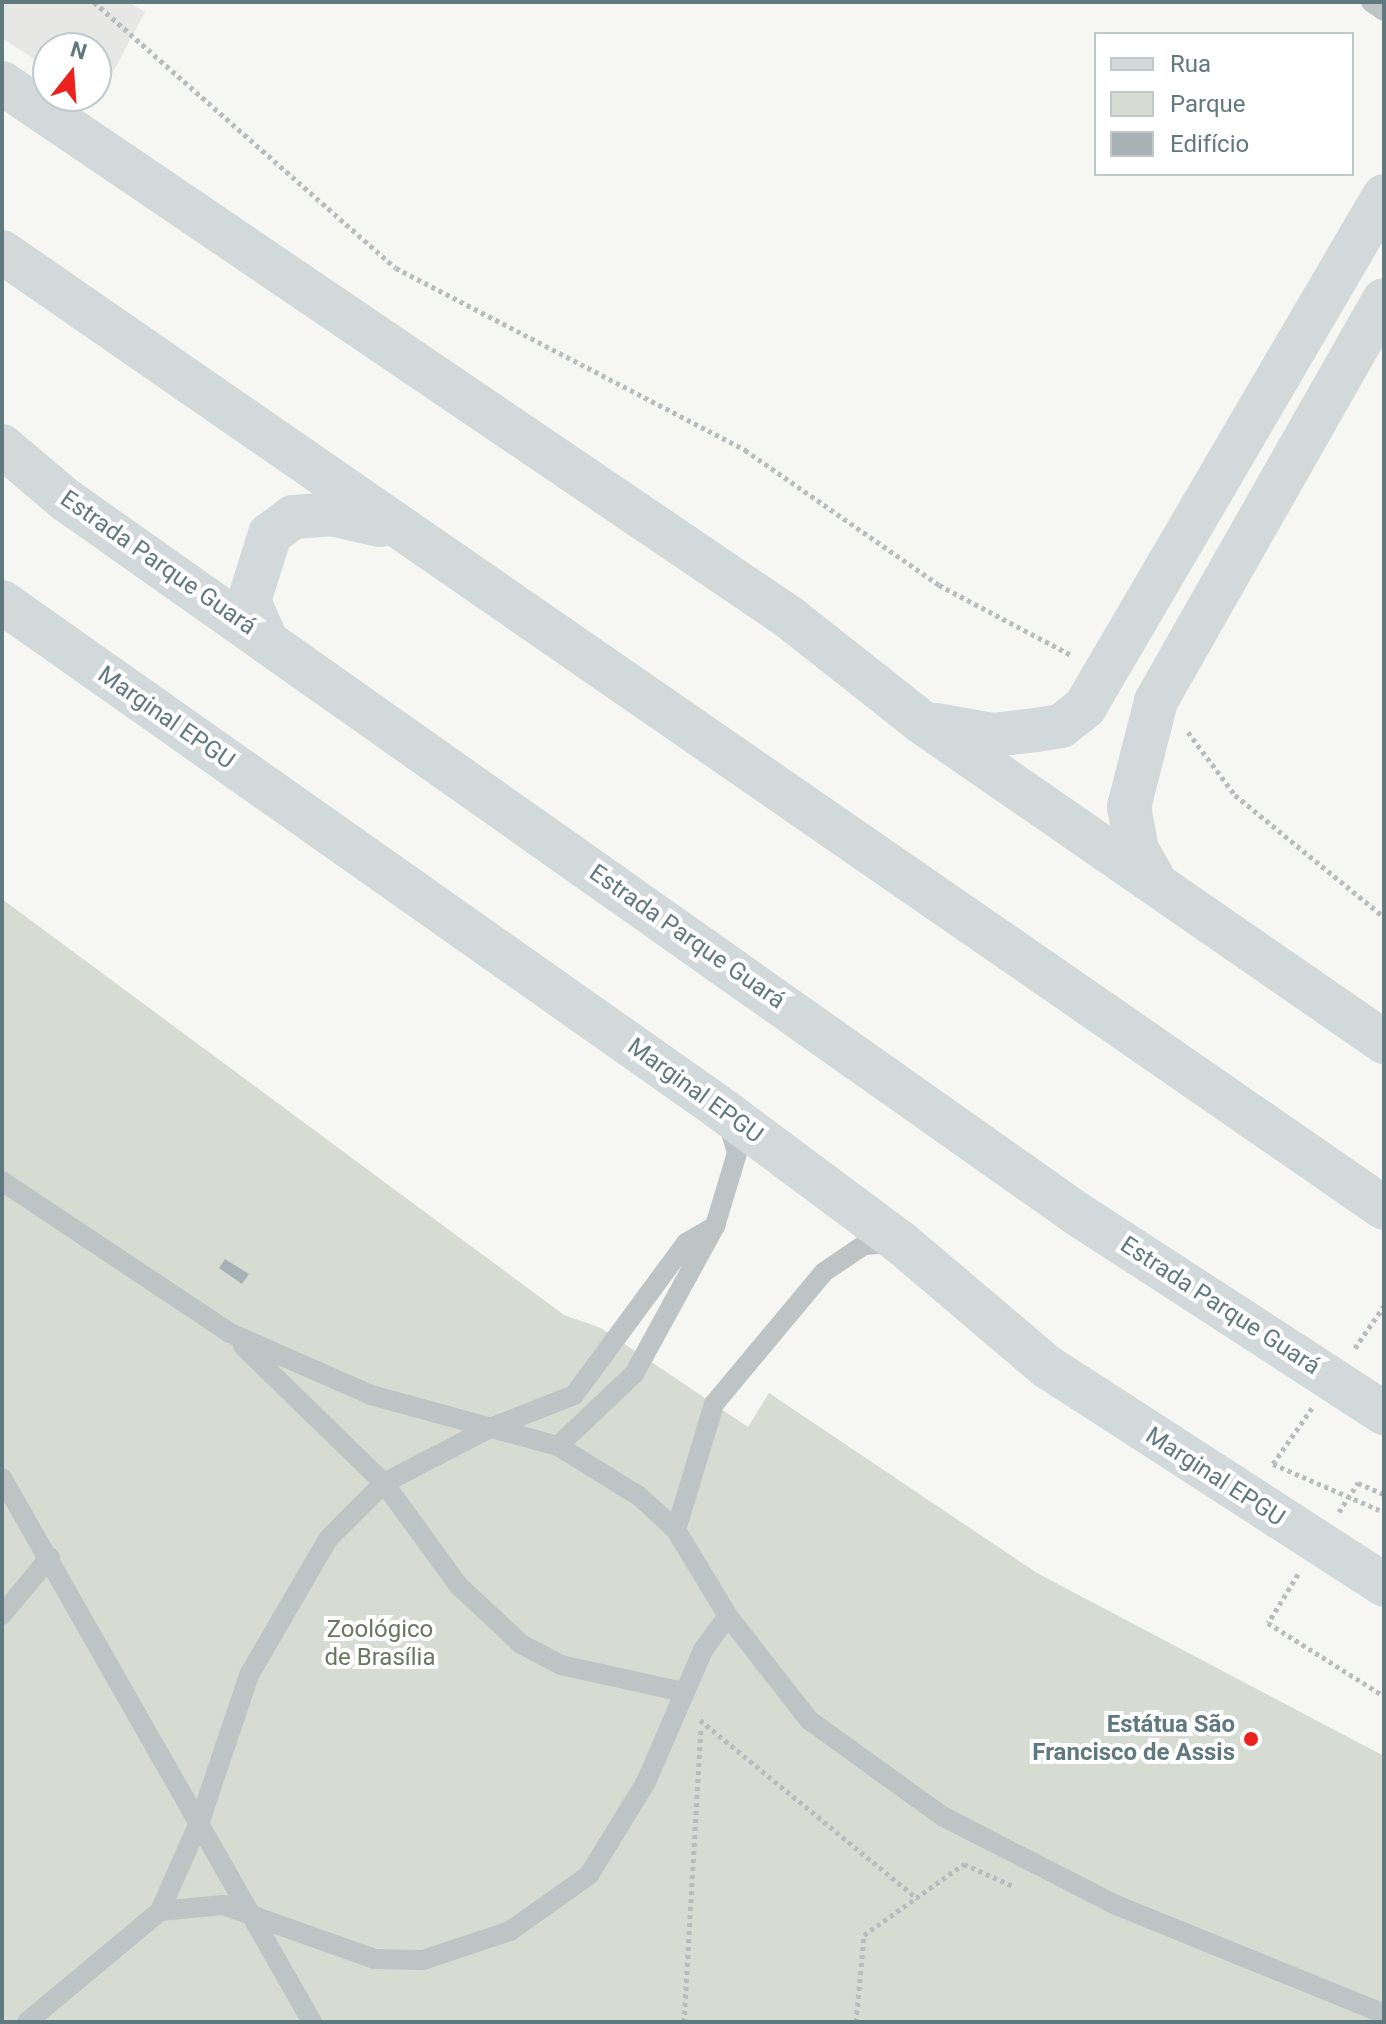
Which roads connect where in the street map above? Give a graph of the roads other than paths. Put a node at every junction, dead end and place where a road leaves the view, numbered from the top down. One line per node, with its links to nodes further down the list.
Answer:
1 (1371, 2): 2 (lane)
2 (1384, 11)
3 (2, 83): 11 (main road)
4 (1384, 196): 11 (main road)
5 (2, 252): 8 (main road)
6 (1384, 300): 12 (main road)
7 (2, 446): 10 (main road, Estrada Parque Guará)
8 (398, 529): 10 (main road); 16 (main road)
9 (2, 602): 14 (main road, Marginal EPGU)
10 (265, 638): 20 (main road, Estrada Parque Guará)
11 (923, 723): 12 (main road)
12 (1152, 876): 13 (main road)
13 (1384, 1042)
14 (724, 1111): 17 (lane); 18 (main road, Marginal EPGU)
15 (2, 1181): 19 (lane)
16 (1384, 1208)
17 (715, 1226): 21 (lane); 22 (lane)
18 (900, 1242): 25 (lane); 27 (main road, Marginal EPGU)
19 (228, 1332): 21 (lane); 24 (lane)
20 (1384, 1413)
21 (490, 1428): 22 (lane); 24 (lane)
22 (558, 1446): 25 (lane)
23 (2, 1478): 26 (lane)
24 (384, 1483): 30 (lane); 31 (lane)
25 (676, 1530): 29 (lane)
26 (50, 1557): 28 (lane); 31 (lane)
27 (1384, 1585)
28 (2, 1615)
29 (728, 1616): 30 (lane); 34 (lane)
30 (683, 1692): 32 (lane)
31 (201, 1818): 32 (lane); 33 (lane)
32 (253, 1910): 33 (lane); 36 (lane)
33 (160, 1911): 35 (lane)
34 (1384, 2014)
35 (27, 2022)
36 (312, 2022)

